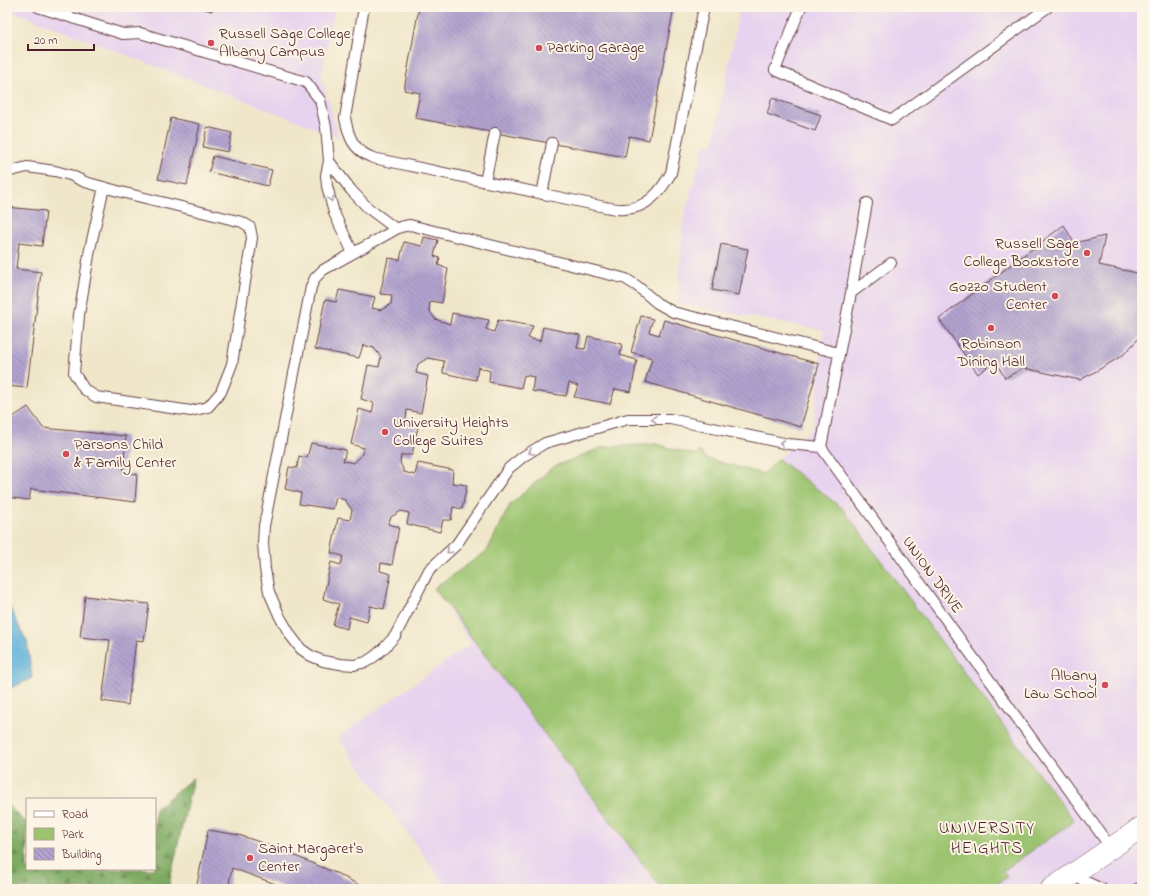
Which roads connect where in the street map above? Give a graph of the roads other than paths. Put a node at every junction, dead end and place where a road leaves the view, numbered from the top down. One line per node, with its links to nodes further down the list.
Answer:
1 (38, 7): 8 (lane)
2 (364, 7): 10 (lane)
3 (704, 7): 12 (lane)
4 (801, 7): 5 (lane)
5 (1048, 7)
6 (495, 133): 10 (lane)
7 (552, 143): 12 (lane)
8 (329, 161): 14 (lane); 15 (lane, one-way to 15)
9 (7, 172): 11 (lane)
10 (485, 182): 12 (lane)
11 (104, 186): 11 (lane)
12 (542, 194)
13 (868, 203): 17 (lane)
14 (396, 229): 15 (lane); 18 (lane)
15 (353, 253): 19 (lane, one-way to 15)
16 (891, 263): 17 (lane)
17 (851, 293): 18 (lane)
18 (839, 353): 19 (lane)
19 (821, 447): 21 (lane, UNION DRIVE)
20 (1142, 827): 21 (street)
21 (1111, 848): 22 (street)
22 (1072, 875): 24 (street); 25 (lane)
23 (1142, 888): 26 (lane)
24 (1051, 889)
25 (1102, 889)
26 (1137, 889)

